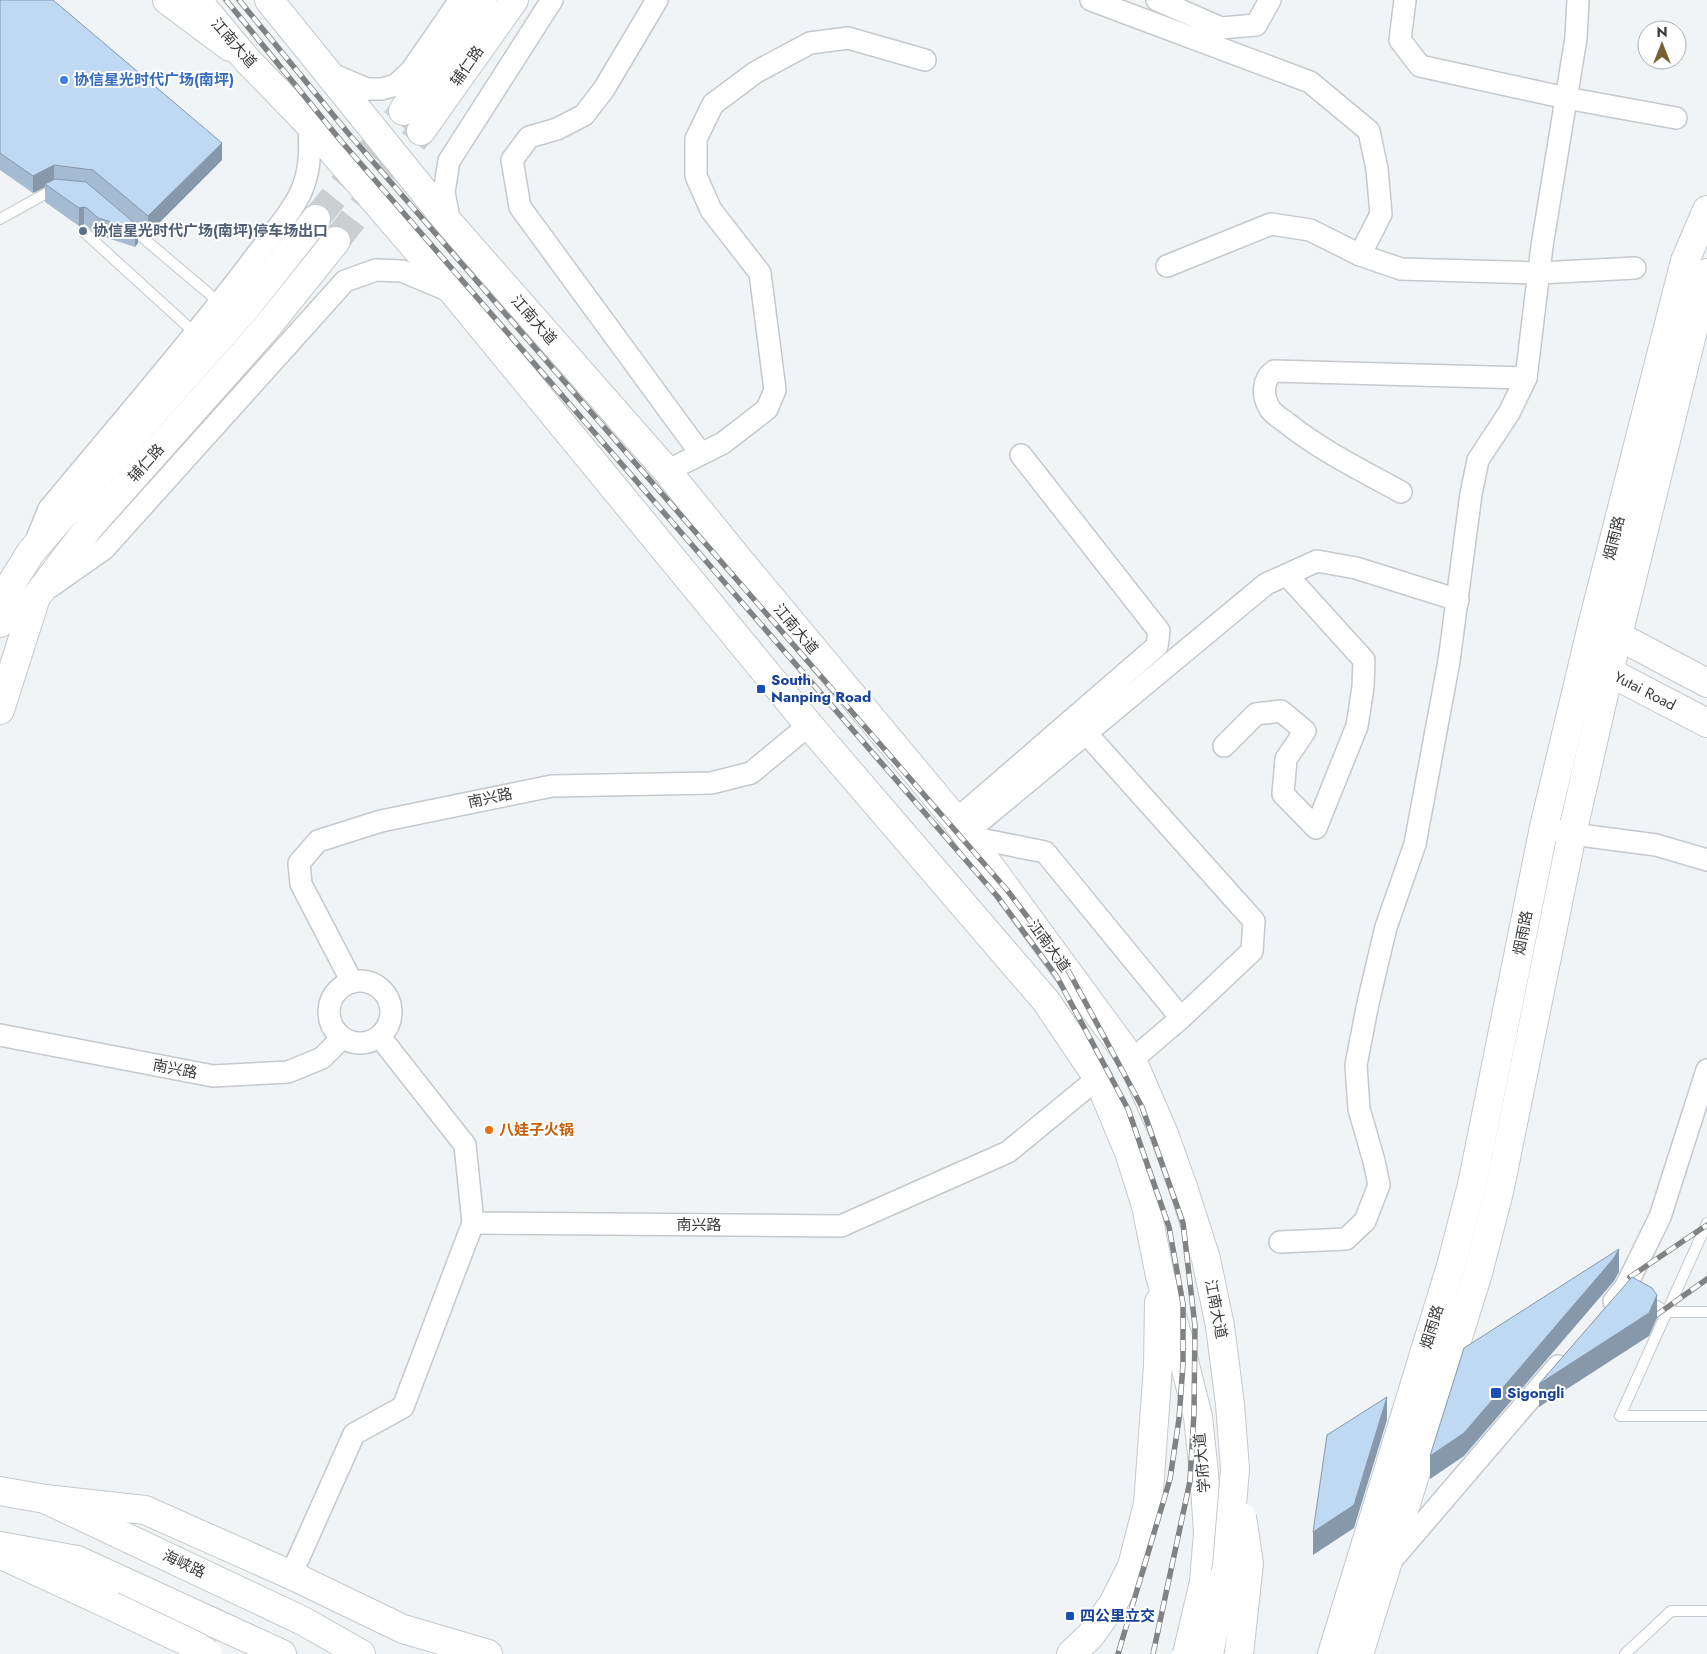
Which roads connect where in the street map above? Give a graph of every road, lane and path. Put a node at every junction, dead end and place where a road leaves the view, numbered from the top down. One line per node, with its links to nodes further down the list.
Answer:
1 (167, 0): 16 (main road)
2 (197, 0): 16 (main road, 江南大道)
3 (269, 0): 15 (main road, 江南大道)
4 (286, 0): 15 (main road)
5 (460, 0): 18 (street)
6 (482, 0): 20 (main road, 辅仁路)
7 (514, 0): 23 (main road, 辅仁路)
8 (552, 0): 29 (street)
9 (657, 0): 41 (street)
10 (1091, 0): 32 (street)
11 (1157, 0): 12 (street)
12 (1270, 0)
13 (1405, 0): 19 (street)
14 (1578, 0): 19 (street)
15 (309, 49): 18 (main road, 江南大道)
16 (247, 60): 22 (main road, 江南大道)
17 (925, 60): 41 (street)
18 (329, 73): 29 (main road, 江南大道)
19 (1566, 98): 21 (street); 35 (street)
20 (403, 111)
21 (1676, 118)
22 (309, 124): 37 (main road, 江南大道); 38 (street)
23 (421, 131)
24 (71, 191): 27 (lane)
25 (1707, 210): 49 (main road, 烟雨路)
26 (118, 217): 38 (lane)
27 (0, 219)
28 (316, 219): 45 (main road, 辅仁路)
29 (450, 224): 43 (main road, 江南大道)
30 (83, 231): 39 (lane)
31 (336, 242): 47 (main road, 辅仁路)
32 (1360, 255): 33 (street); 35 (street)
33 (1167, 266)
34 (1635, 268): 35 (street)
35 (1539, 273): 40 (street)
36 (1707, 273): 51 (main road, 烟雨路)
37 (454, 293): 47 (street); 57 (main road, 江南大道)
38 (220, 303): 39 (street)
39 (195, 333): 45 (street)
40 (1526, 378): 44 (street); 48 (street)
41 (701, 454): 43 (street)
42 (1021, 454): 61 (street)
43 (667, 472): 61 (main road, 江南大道)
44 (1401, 492)
45 (31, 552): 50 (main road, 辅仁路)
46 (1287, 575): 48 (street); 58 (street); 59 (street)
47 (36, 597): 55 (main road, 辅仁路)
48 (1458, 600): 74 (street)
49 (1593, 622): 51 (main road); 52 (main road, 烟雨路)
50 (0, 623)
51 (1619, 636): 53 (main road, 烟雨路); 54 (main road)
52 (1584, 659): 53 (main road, Yutai Road); 60 (main road, 烟雨路)
53 (1609, 672): 56 (main road, Yutai Road); 62 (main road, 烟雨路)
54 (1707, 683)
55 (0, 710)
56 (1707, 723)
57 (809, 725): 64 (street, 南兴路); 71 (main road, 江南大道)
58 (1086, 733): 61 (street); 65 (street)
59 (1224, 746)
60 (1544, 827): 62 (street); 98 (main road, 烟雨路)
61 (964, 830): 65 (street); 69 (main road, 江南大道)
62 (1572, 834): 63 (street); 87 (main road, 烟雨路)
63 (1707, 860)
64 (352, 982): 67 (street); 68 (street)
65 (1181, 1018): 69 (street)
66 (0, 1035): 68 (street, 南兴路)
67 (380, 1037): 68 (street); 72 (street)
68 (342, 1038)
69 (1132, 1060): 82 (main road, 江南大道)
70 (1707, 1070): 76 (street)
71 (1098, 1078): 72 (street, 南兴路); 75 (main road, 江南大道)
72 (473, 1223): 88 (street)
73 (1707, 1223): 77 (lane)
74 (1280, 1242)
75 (1160, 1276): 94 (main road); 95 (main road, 学府大道, bridge)
76 (1625, 1288): 77 (lane); 79 (street)
77 (1667, 1312): 78 (lane); 81 (lane)
78 (1707, 1312)
79 (1599, 1318)
80 (1573, 1348): 87 (street)
81 (1707, 1416)
82 (1235, 1469): 96 (main road, 学府大道, bridge); 97 (main road, bridge)
83 (0, 1491): 84 (main road, 海峡路)
84 (45, 1499): 88 (main road); 92 (main road, 海峡路)
85 (0, 1546): 91 (main road)
86 (0, 1554): 90 (main road, bridge)
87 (1386, 1567): 99 (main road, 烟雨路)
88 (291, 1575): 93 (main road)
89 (1707, 1611): 100 (lane)
90 (208, 1654)
91 (282, 1654)
92 (361, 1654)
93 (488, 1654)
94 (1071, 1654)
95 (1187, 1654)
96 (1209, 1654)
97 (1239, 1654)
98 (1332, 1654)
99 (1360, 1654)
100 (1625, 1654)

